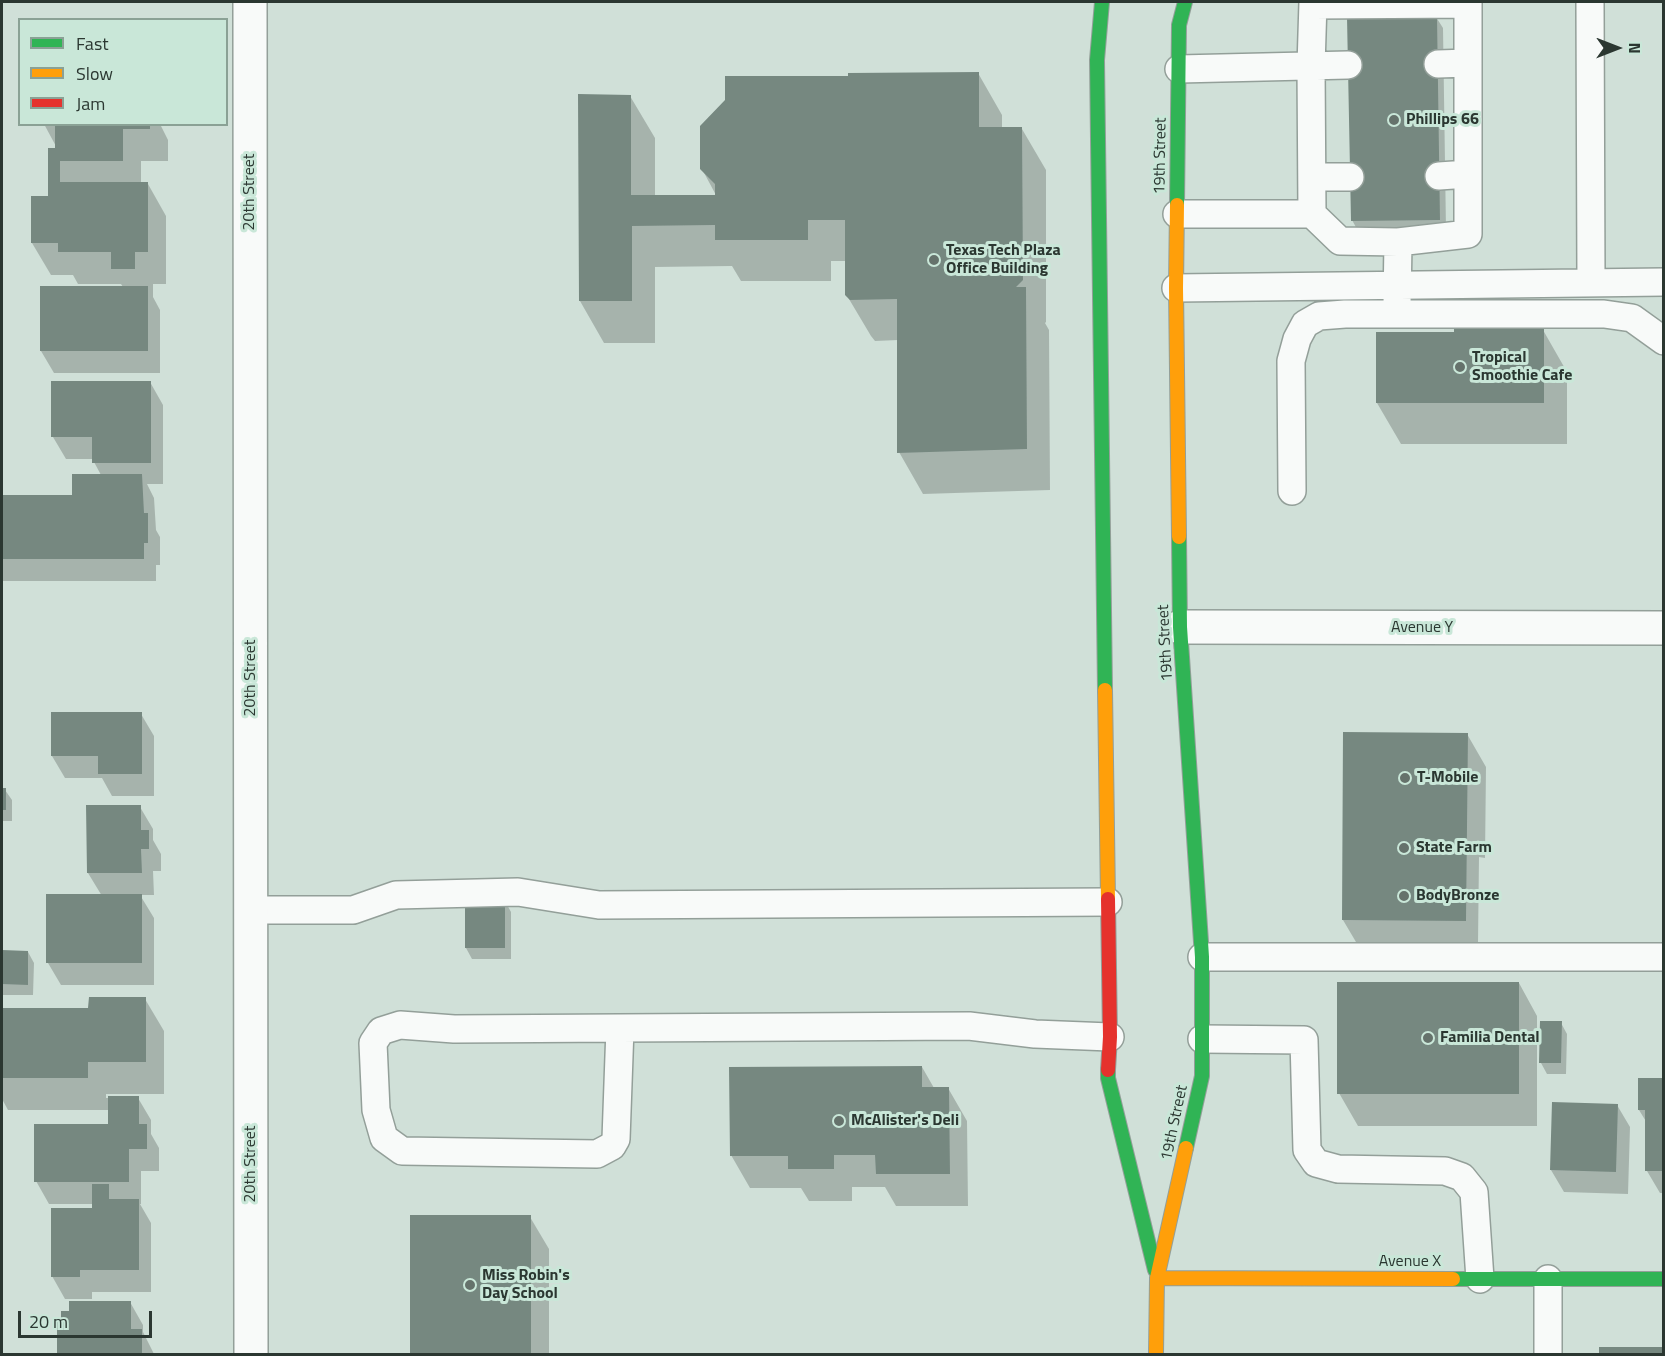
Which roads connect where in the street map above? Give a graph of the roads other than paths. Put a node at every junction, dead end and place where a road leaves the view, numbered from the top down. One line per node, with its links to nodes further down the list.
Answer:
1 (250, 2): 29 (street, 20th Street)
2 (1102, 2): 28 (main road, 19th Street)
3 (1185, 2): 11 (main road, 19th Street)
4 (1590, 2): 20 (lane)
5 (1313, 3): 6 (lane); 10 (lane)
6 (1468, 3): 7 (lane)
7 (1468, 63): 9 (lane); 12 (lane)
8 (1348, 64): 10 (lane)
9 (1438, 64)
10 (1311, 66): 11 (lane); 14 (lane)
11 (1179, 69): 16 (main road, 19th Street)
12 (1468, 174): 13 (lane); 18 (lane)
13 (1440, 176)
14 (1312, 177): 15 (lane); 17 (lane)
15 (1350, 177)
16 (1176, 214): 17 (lane); 22 (main road, 19th Street)
17 (1312, 214): 18 (lane)
18 (1398, 243): 21 (lane)
19 (1664, 282): 20 (lane)
20 (1591, 283): 21 (lane)
21 (1396, 285): 22 (lane); 23 (lane)
22 (1176, 288): 26 (main road, 19th Street)
23 (1396, 314): 24 (lane); 25 (lane)
24 (1664, 341)
25 (1292, 491)
26 (1180, 627): 27 (street, Avenue Y); 30 (main road, 19th Street)
27 (1664, 628)
28 (1108, 902): 29 (lane); 33 (main road, 19th Street)
29 (251, 910): 39 (street, 20th Street)
30 (1202, 957): 31 (lane); 34 (main road, 19th Street)
31 (1664, 957)
32 (620, 1028): 32 (lane); 33 (lane)
33 (1110, 1037): 35 (main road, 19th Street)
34 (1202, 1039): 35 (main road, 19th Street); 36 (lane)
35 (1157, 1278): 36 (main road, Avenue X); 40 (main road, 19th Street)
36 (1480, 1279): 37 (main road, Avenue X)
37 (1548, 1279): 38 (main road, Avenue X); 41 (lane)
38 (1664, 1279)
39 (251, 1354)
40 (1156, 1354)
41 (1548, 1354)

